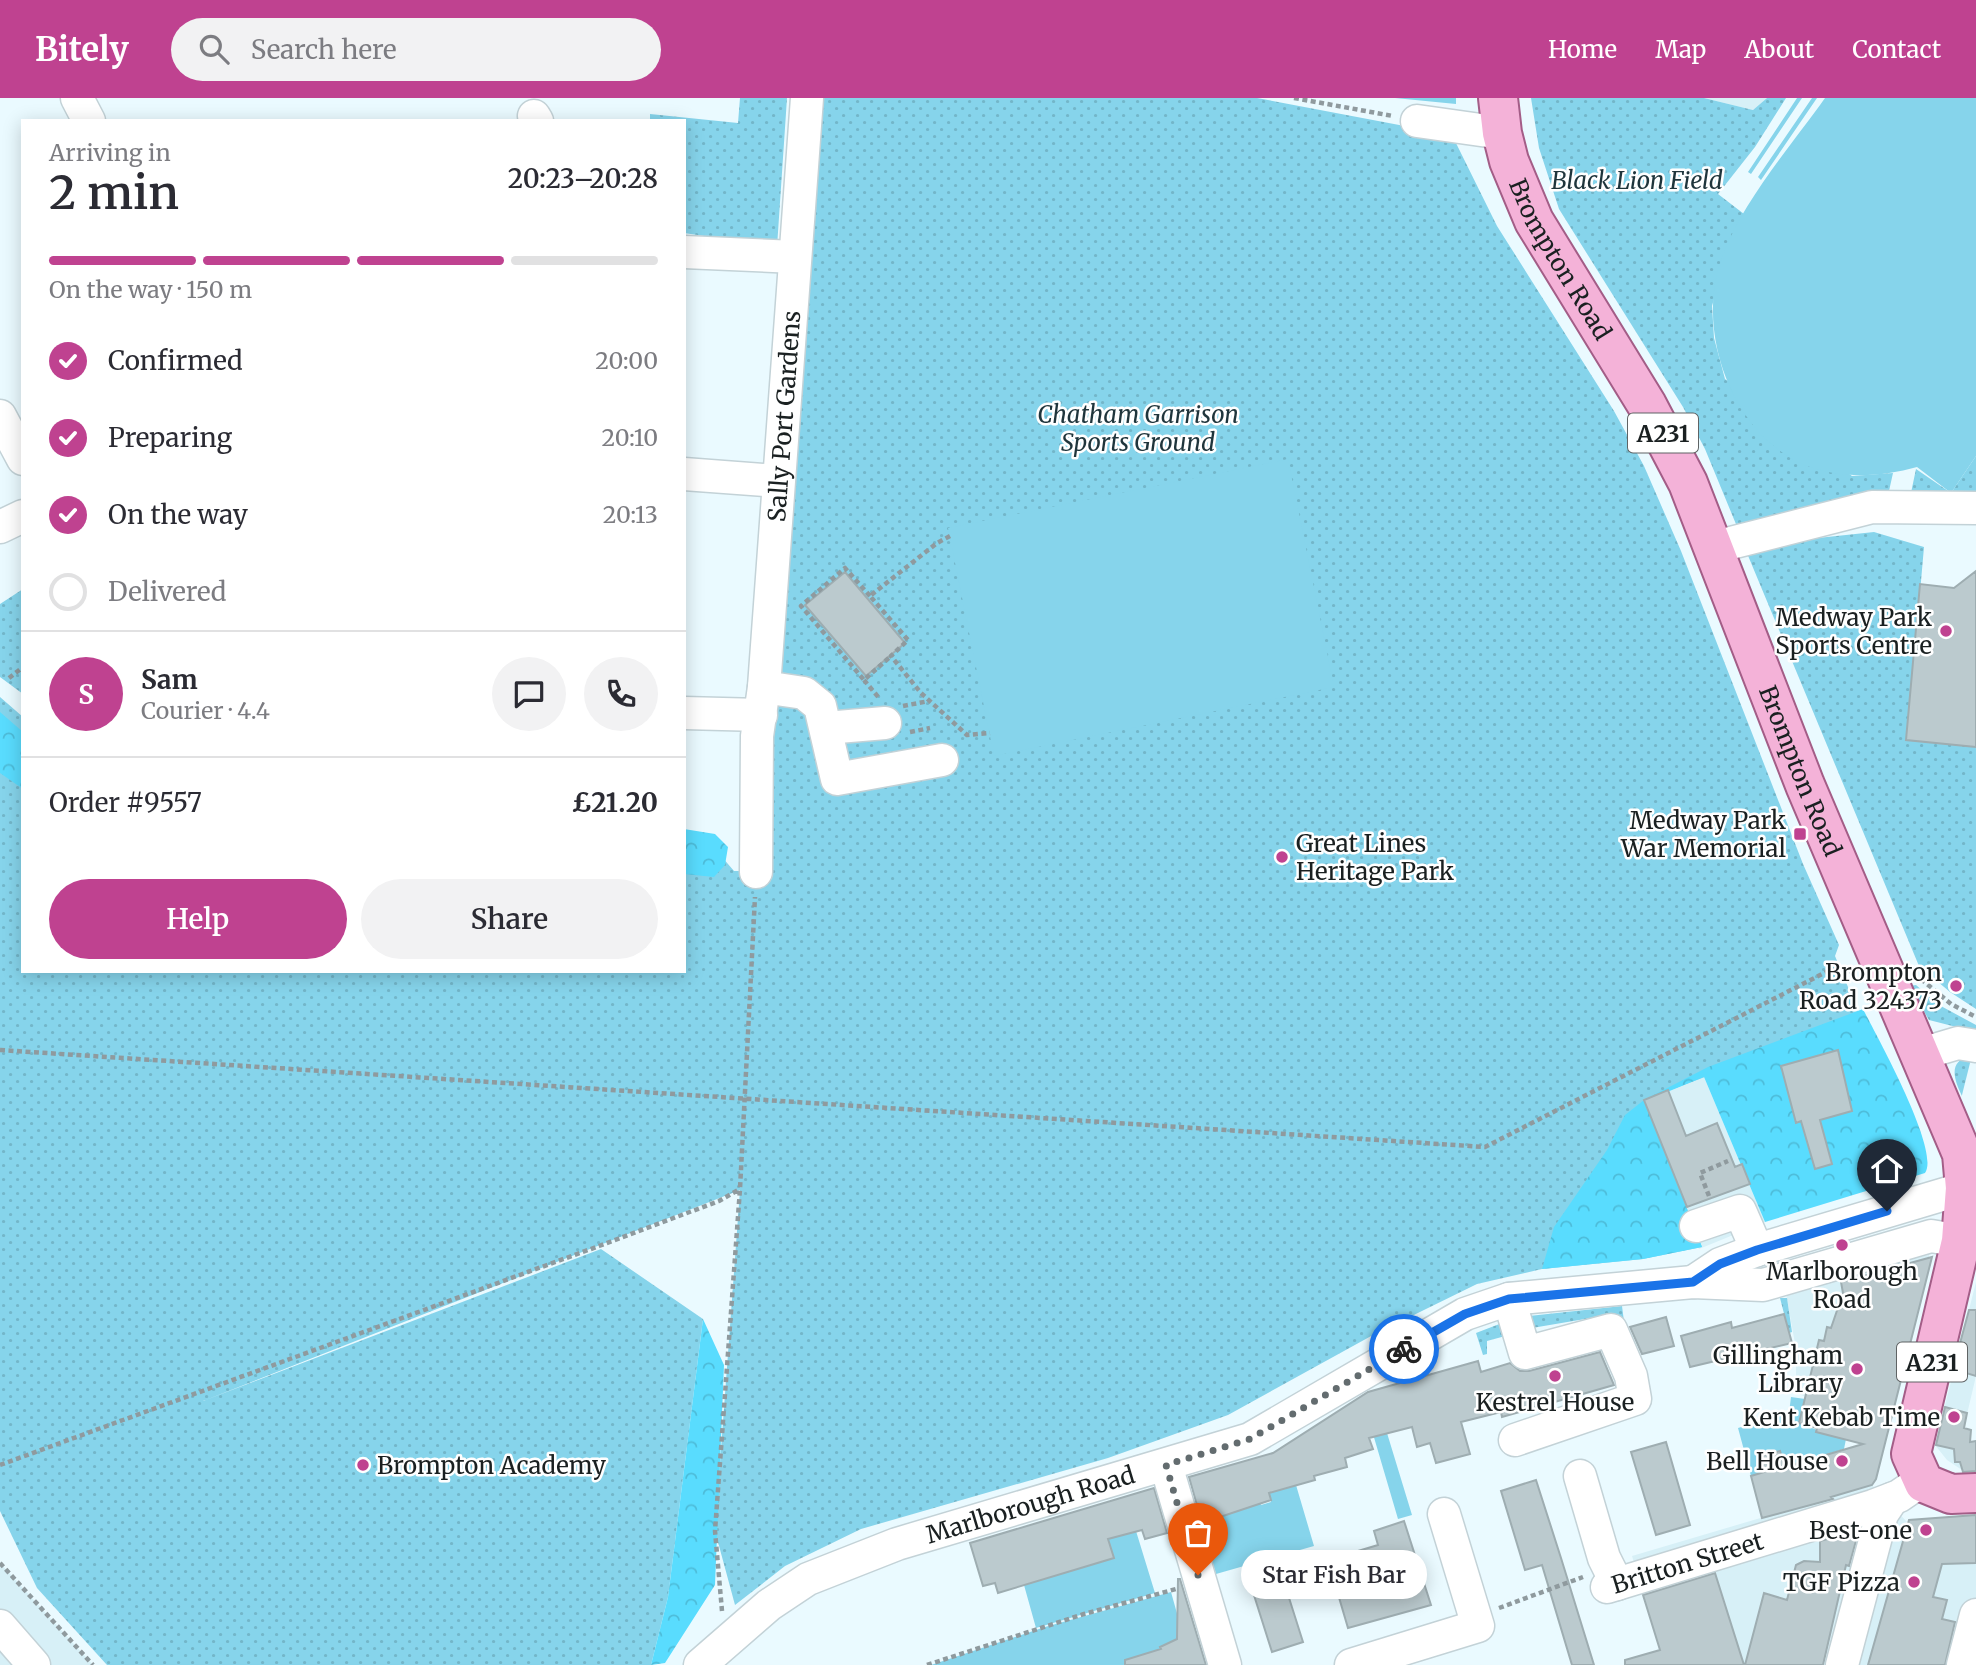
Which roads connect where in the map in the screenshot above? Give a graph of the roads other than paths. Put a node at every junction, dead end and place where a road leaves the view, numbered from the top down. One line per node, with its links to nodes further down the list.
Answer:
1 (76, 98): 4 (street)
2 (807, 98): 7 (street, Sally Port Gardens)
3 (1500, 116): 5 (street); 15 (main road, Brompton Road / A231)
4 (88, 119)
5 (1417, 121)
6 (686, 252): 7 (street)
7 (795, 257): 11 (street, Sally Port Gardens)
8 (0, 416): 9 (street)
9 (21, 455)
10 (686, 474): 11 (street)
11 (778, 481): 17 (street, Sally Port Gardens)
12 (1976, 508): 15 (street)
13 (21, 517): 14 (street)
14 (0, 527)
15 (1715, 547): 23 (main road, Brompton Road / A231)
16 (686, 713): 17 (street)
17 (761, 713): 18 (street); 21 (street, Sally Port Gardens)
18 (826, 728): 19 (street); 20 (street)
19 (893, 728)
20 (942, 760)
21 (756, 872)
22 (1976, 1046): 23 (street)
23 (1921, 1054): 24 (main road, Brompton Road / A231)
24 (1965, 1188): 25 (street, Marlborough Road); 28 (main road, A231)
25 (1913, 1203): 27 (street); 29 (street, Marlborough Road)
26 (1707, 1222): 29 (street)
27 (1921, 1240): 28 (street, Marlborough Road); 30 (street, Marlborough Road)
28 (1961, 1241): 35 (main road, A231)
29 (1757, 1250): 30 (street, Marlborough Road)
30 (1693, 1282): 31 (street, Marlborough Road)
31 (1509, 1299): 32 (street); 33 (street, Marlborough Road)
32 (1515, 1440)
33 (1166, 1465): 41 (street, Marlborough Road); 42 (street)
34 (1580, 1476): 35 (street, Britton Street)
35 (1907, 1490): 36 (main road); 44 (street)
36 (1976, 1493)
37 (1444, 1514): 43 (street)
38 (1976, 1615): 45 (street)
39 (0, 1626): 40 (street)
40 (34, 1665)
41 (701, 1665)
42 (1225, 1665)
43 (1351, 1665)
44 (1842, 1665)
45 (1963, 1665)

